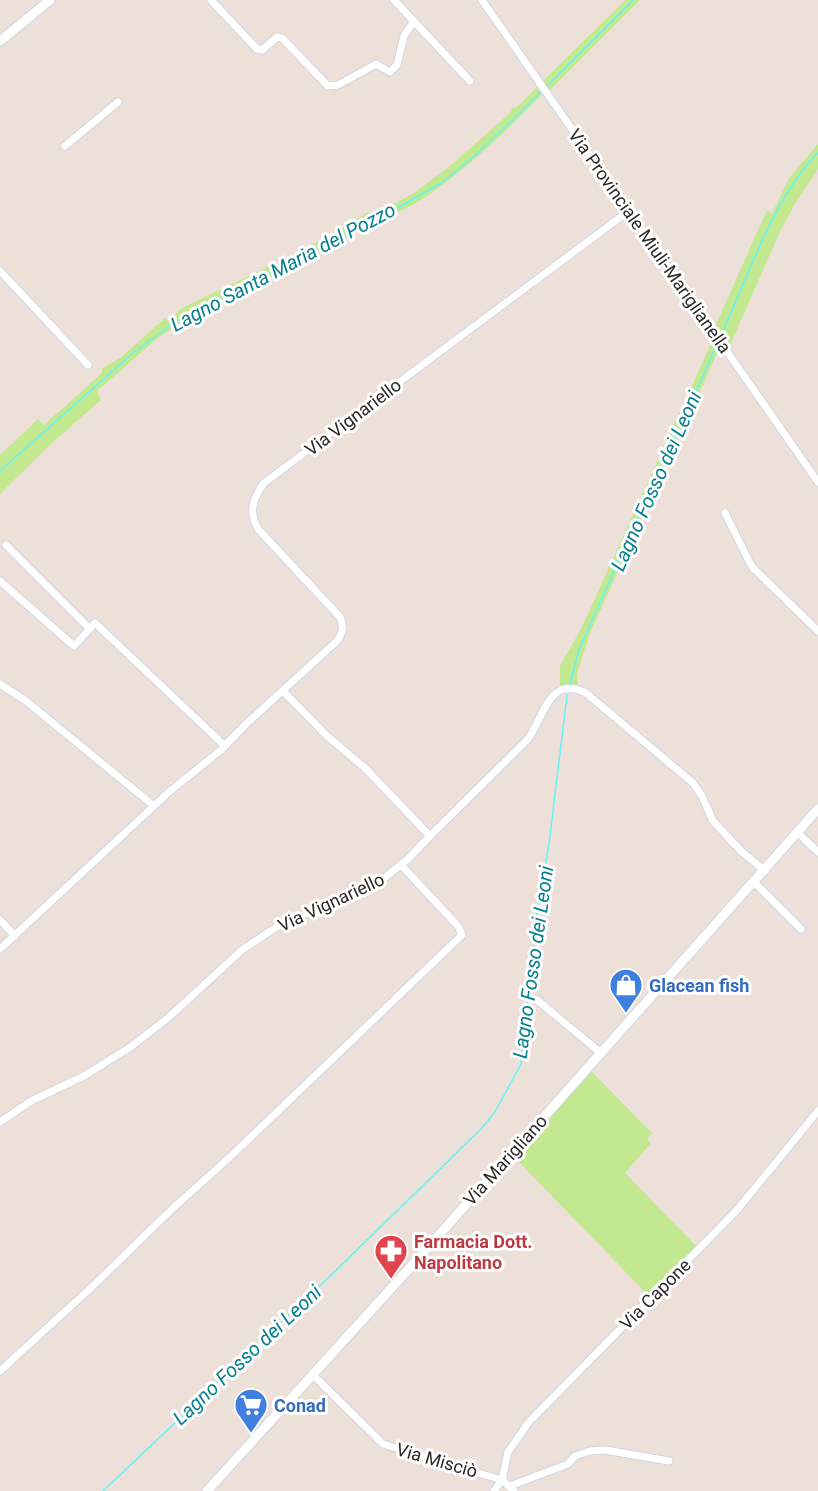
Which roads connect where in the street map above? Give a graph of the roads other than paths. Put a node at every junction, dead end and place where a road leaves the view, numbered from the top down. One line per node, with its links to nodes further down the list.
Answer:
1 (50, 0): 8 (street)
2 (211, 0): 7 (street)
3 (394, 0): 6 (street)
4 (407, 0): 6 (street)
5 (482, 0): 12 (street, Via Provinciale Miuli-Mariglianella)
6 (401, 7): 7 (street)
7 (414, 21): 9 (street)
8 (0, 41)
9 (470, 81)
10 (118, 102): 11 (street)
11 (65, 146)
12 (630, 210): 15 (street, Via Provinciale Miuli-Mariglianella); 22 (street, Via Vignariello)
13 (0, 271): 14 (street)
14 (88, 365)
15 (818, 482)
16 (725, 513): 20 (street)
17 (6, 545): 19 (street)
18 (0, 580): 19 (street)
19 (90, 629): 23 (street)
20 (818, 631)
21 (0, 684): 24 (street)
22 (282, 691): 23 (street, Via Vignariello); 27 (street)
23 (225, 746): 24 (street, Via Vignariello)
24 (154, 806): 34 (street, Via Vignariello)
25 (818, 809): 26 (street, Via Marigliano)
26 (798, 832): 28 (street); 30 (street, Via Marigliano)
27 (430, 836): 29 (street, Via Vignariello); 30 (street, Via Vignariello)
28 (818, 852)
29 (401, 865): 39 (street, Via Vignariello); 40 (street)
30 (765, 871): 31 (street, Via Marigliano)
31 (754, 882): 33 (street); 37 (street, Via Marigliano)
32 (0, 920): 34 (street)
33 (801, 929)
34 (15, 936): 35 (street, Via Vignariello)
35 (0, 949)
36 (537, 1000): 37 (street)
37 (601, 1053): 41 (street, Via Marigliano)
38 (818, 1111): 43 (street, Via Capone)
39 (0, 1122)
40 (0, 1371)
41 (312, 1374): 43 (street, Via Misciò); 45 (street, Via Marigliano)
42 (669, 1461): 44 (street)
43 (502, 1480): 44 (street, Via Misciò); 46 (street)
44 (512, 1489)
45 (207, 1491)
46 (494, 1491)

